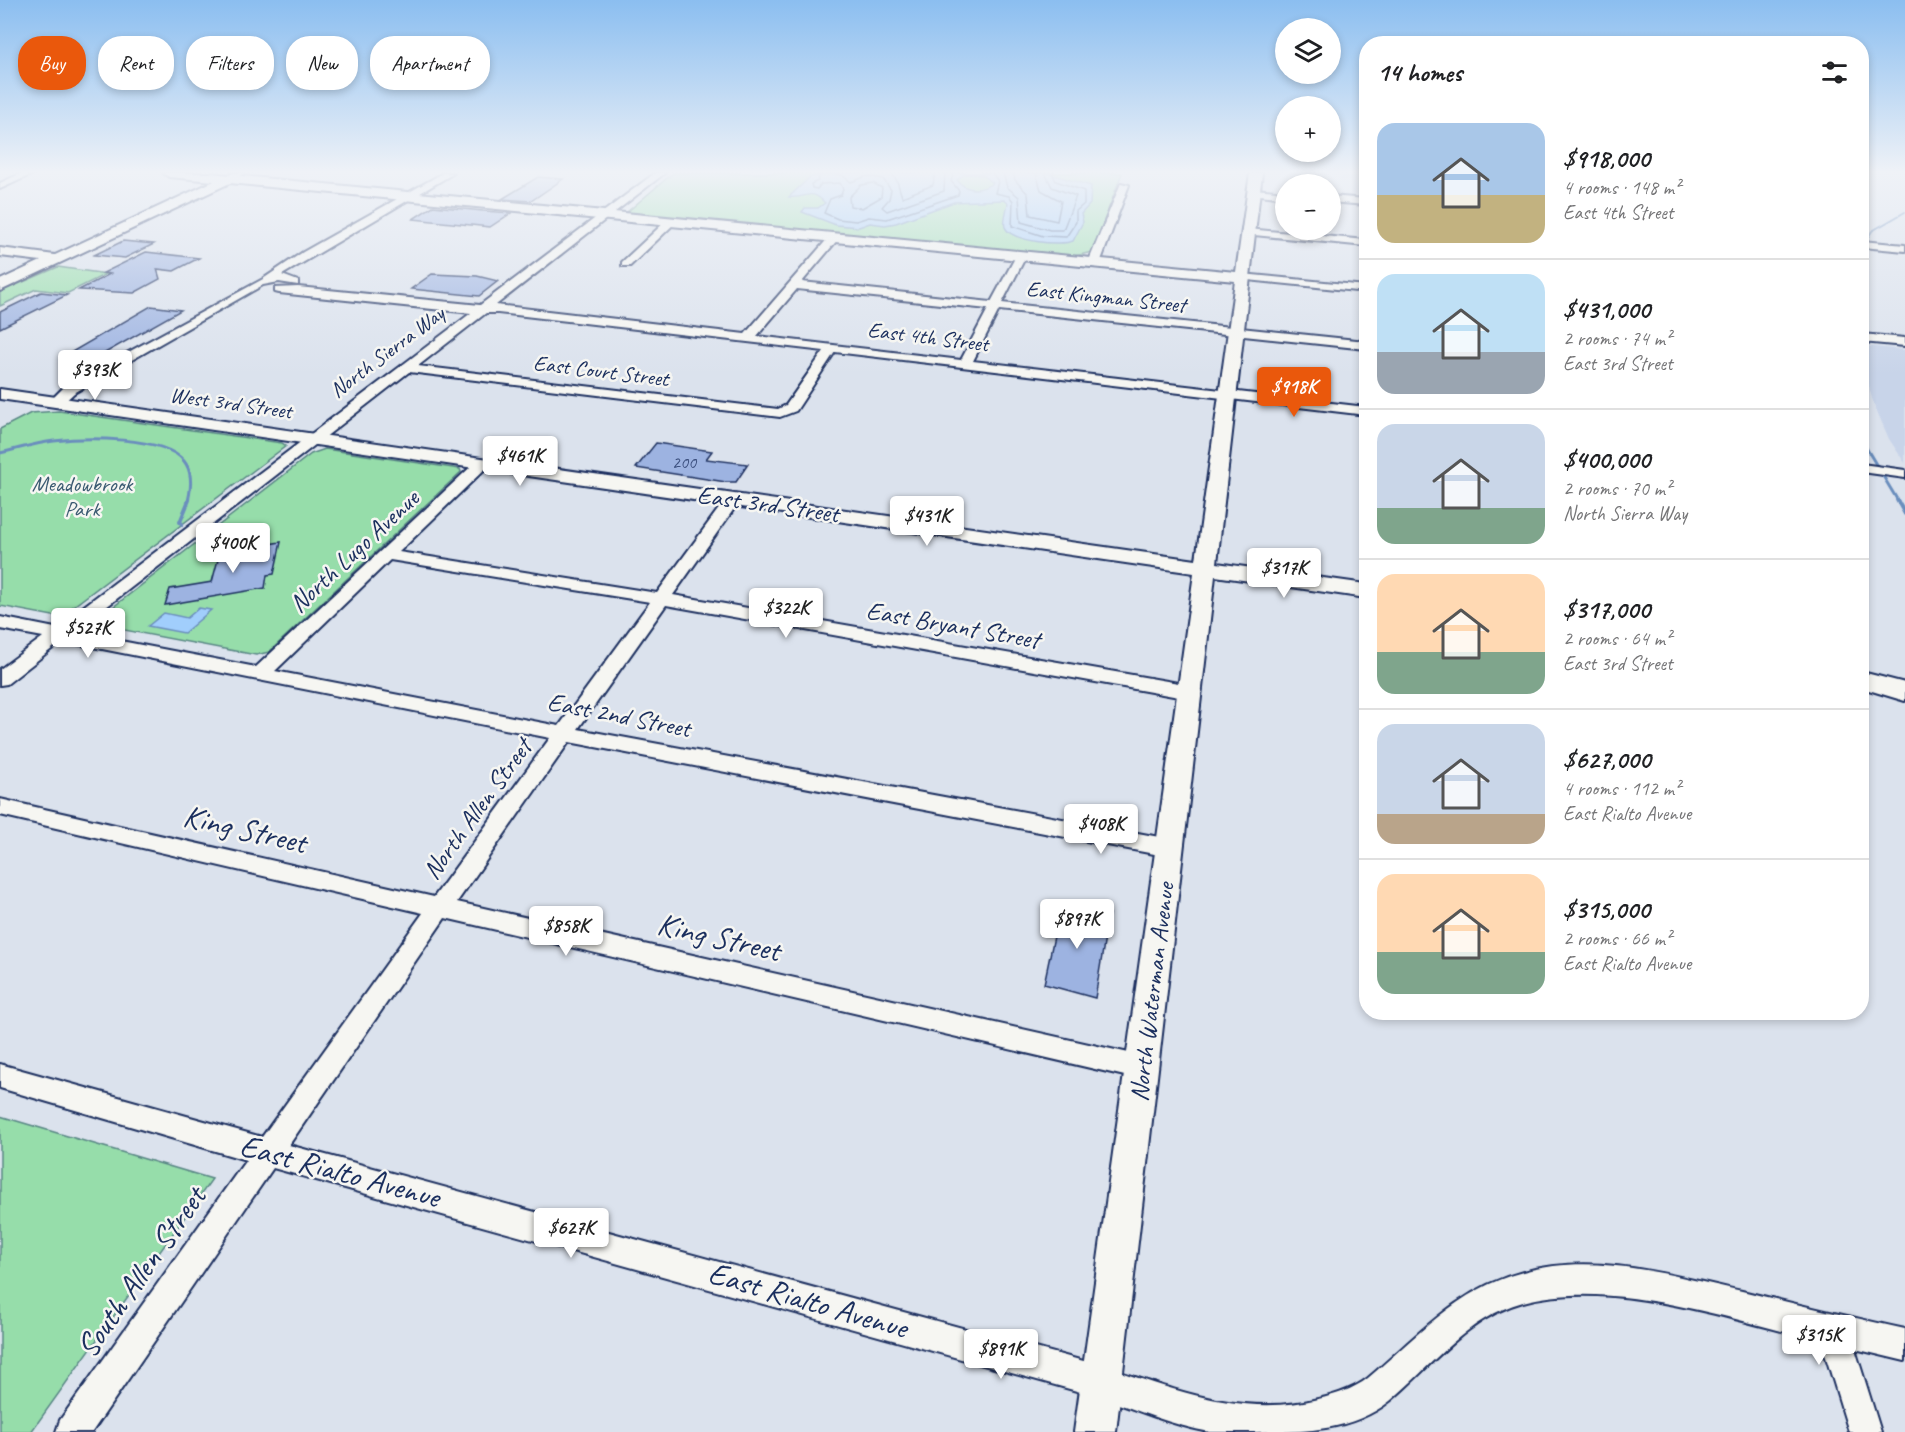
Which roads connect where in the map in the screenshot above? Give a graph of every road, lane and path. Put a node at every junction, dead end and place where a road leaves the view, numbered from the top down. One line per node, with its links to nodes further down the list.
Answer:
1 (98, 240): 16 (main road)
2 (330, 240): 20 (street)
3 (341, 240): 21 (street)
4 (574, 240): 28 (street, North Sierra Way)
5 (652, 240): 18 (street)
6 (832, 240): 22 (street)
7 (853, 240): 15 (main road)
8 (1103, 240): 17 (street)
9 (1247, 240): 19 (main road, North Waterman Avenue)
10 (1332, 240): 11 (street)
11 (1359, 242)
12 (1869, 245): 13 (street)
13 (1905, 248)
14 (0, 252): 16 (main road)
15 (1021, 256): 17 (main road); 27 (street)
16 (57, 259): 23 (main road)
17 (1094, 263): 19 (main road)
18 (626, 264)
19 (1242, 277): 24 (street); 29 (main road, North Waterman Avenue)
20 (268, 279): 21 (street); 25 (street)
21 (288, 280): 26 (street); 28 (street)
22 (794, 285): 27 (street, East Kingman Street); 30 (street)
23 (0, 286)
24 (1359, 288)
25 (257, 289): 26 (street); 39 (street)
26 (279, 290): 28 (street)
27 (995, 306): 29 (street, East Kingman Street); 35 (street)
28 (484, 308): 30 (street, East 4th Street); 36 (street, North Sierra Way)
29 (1235, 330): 33 (street, East Kingman Street); 38 (main road, North Waterman Avenue)
30 (748, 338): 34 (street, East 4th Street)
31 (1869, 339): 32 (street)
32 (1905, 342)
33 (1359, 344)
34 (832, 348): 35 (street, East 4th Street); 36 (street, East Court Street)
35 (965, 364): 38 (street, East 4th Street)
36 (406, 368): 41 (street, North Sierra Way)
37 (0, 394): 39 (main road, West 3rd Street)
38 (1227, 394): 40 (street, East 4th Street); 47 (main road, North Waterman Avenue)
39 (56, 402): 41 (main road, West 3rd Street)
40 (1359, 410)
41 (313, 439): 42 (main road, East 3rd Street); 51 (street, North Sierra Way)
42 (483, 463): 45 (main road, East 3rd Street); 46 (street, North Lugo Avenue)
43 (1869, 469): 44 (street)
44 (1904, 474)
45 (733, 499): 47 (main road, East 3rd Street); 49 (street, North Allen Street)
46 (388, 555): 49 (street, East Bryant Street); 52 (street, North Lugo Avenue)
47 (1207, 568): 48 (main road, East 3rd Street); 55 (main road, North Waterman Avenue)
48 (1359, 590)
49 (662, 599): 55 (street, East Bryant Street); 57 (street, North Allen Street)
50 (0, 623): 51 (street, East 2nd Street)
51 (58, 634): 52 (street, East 2nd Street); 53 (street, North Sierra Way)
52 (259, 675): 57 (street, East 2nd Street)
53 (0, 679)
54 (1869, 682): 56 (main road)
55 (1190, 692): 59 (main road, North Waterman Avenue)
56 (1905, 692)
57 (565, 734): 59 (street, East 2nd Street); 60 (street, North Allen Street)
58 (0, 807): 60 (street, King Street)
59 (1170, 848): 61 (main road, North Waterman Avenue)
60 (440, 907): 61 (street, King Street); 63 (street, North Allen Street)
61 (1142, 1068): 66 (main road, North Waterman Avenue)
62 (0, 1076): 63 (street, East Rialto Avenue)
63 (269, 1153): 66 (street, East Rialto Avenue); 68 (street, South Allen Street)
64 (1833, 1329): 65 (street, East Rialto Avenue); 67 (street, East Rialto Avenue); 70 (street)
65 (1905, 1346)
66 (1102, 1382): 67 (street, East Rialto Avenue); 69 (main road, North Waterman Avenue)
67 (1287, 1427)
68 (72, 1432)
69 (1095, 1432)
70 (1865, 1432)

